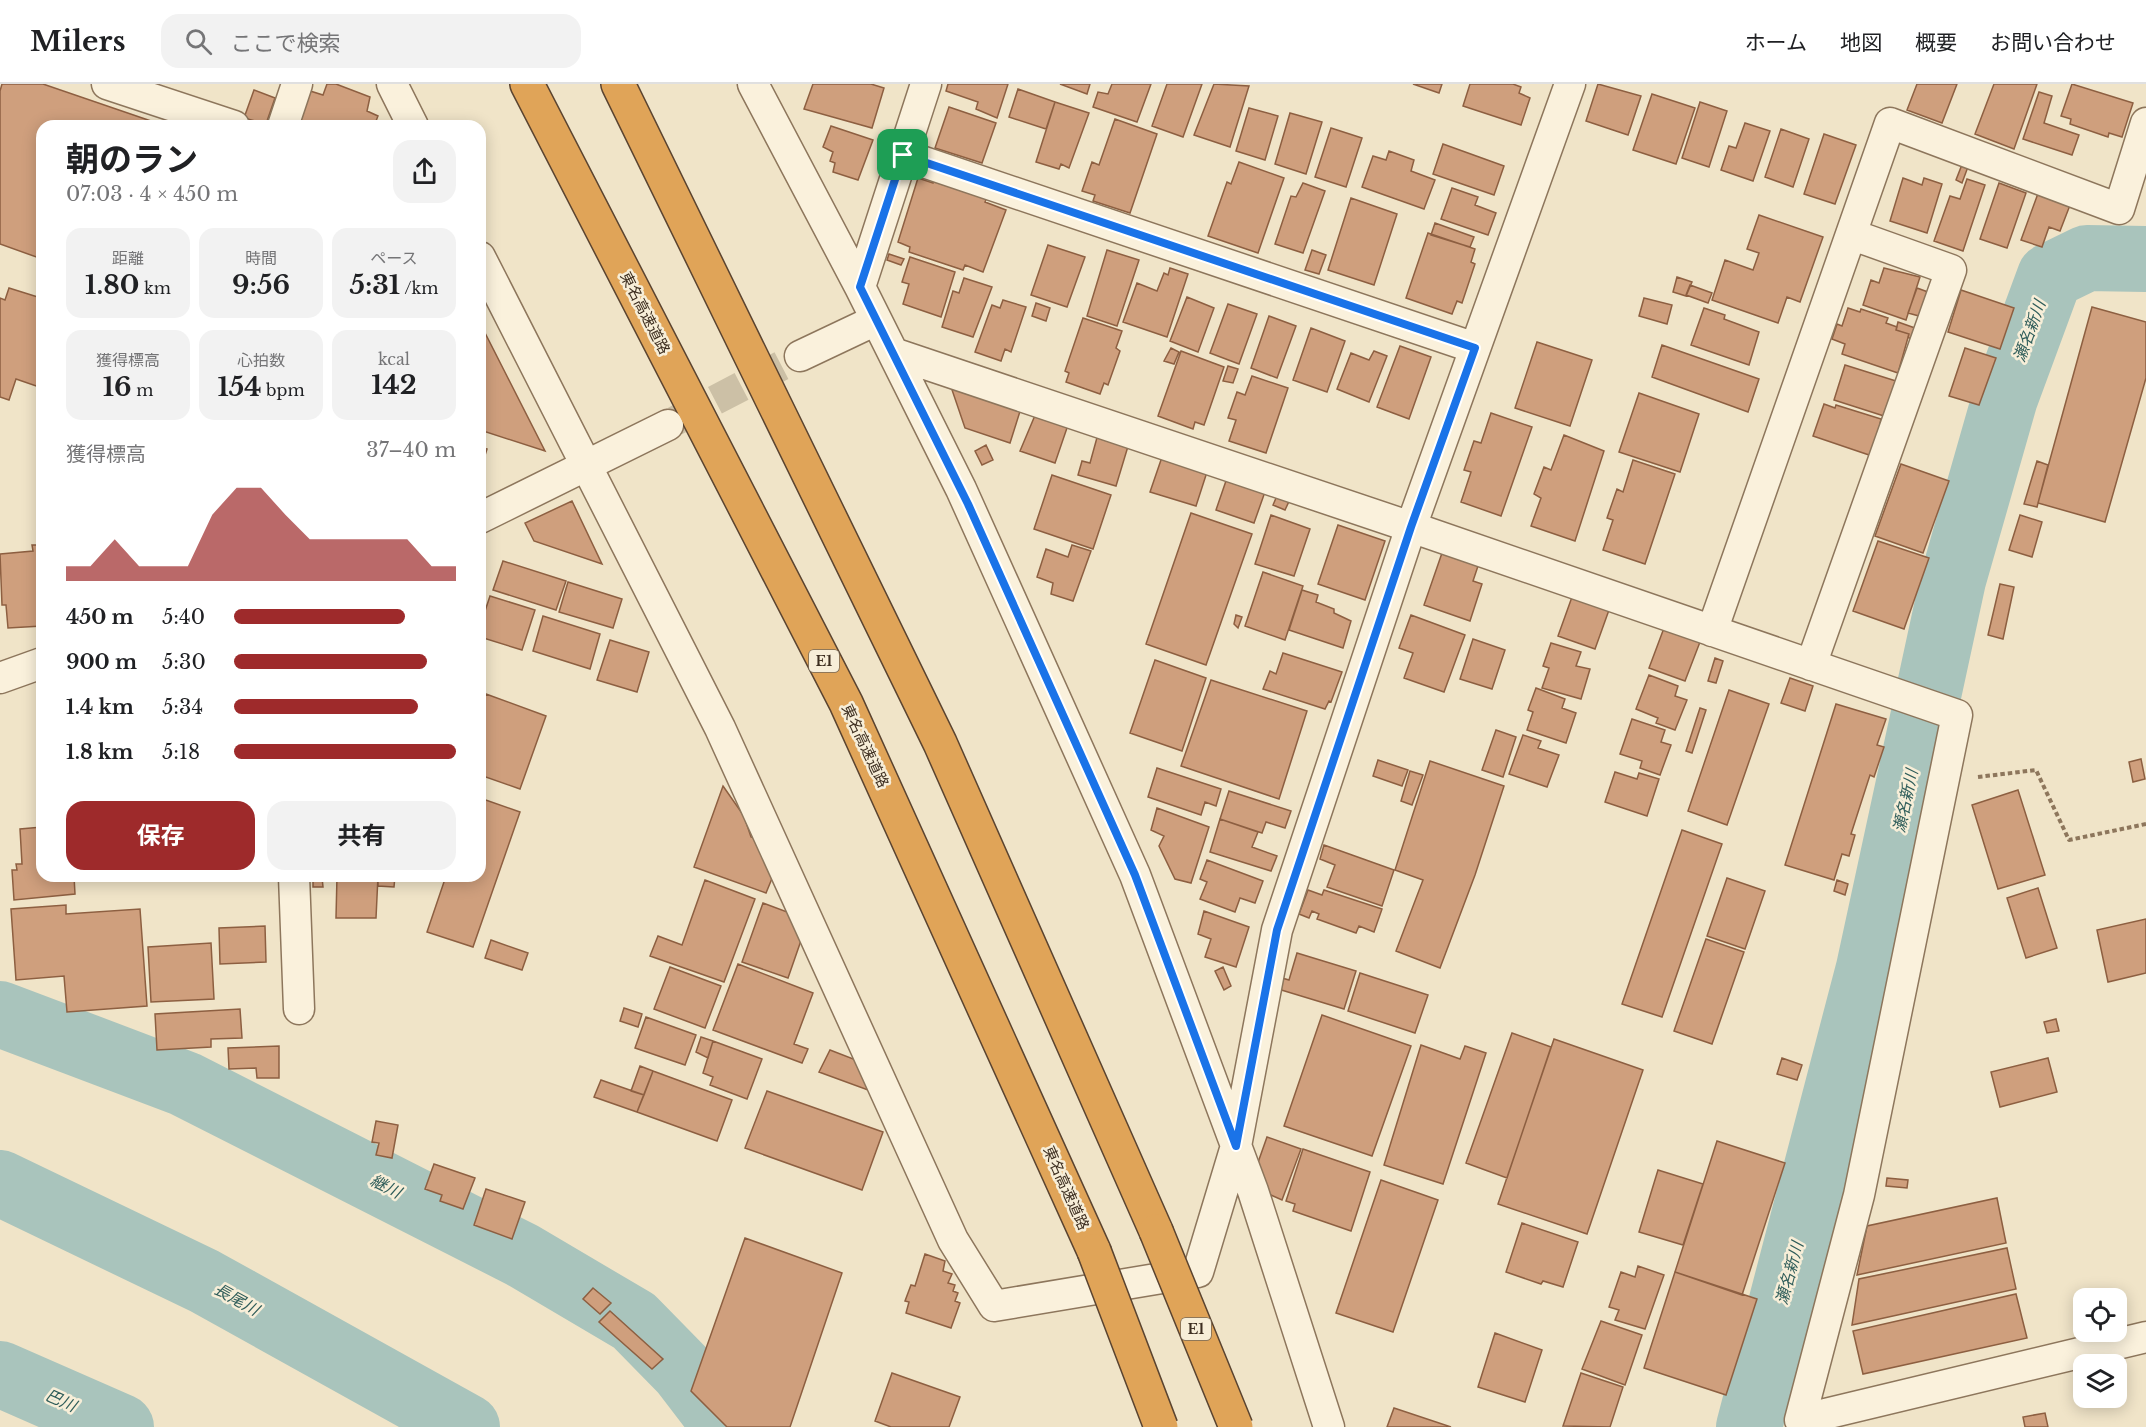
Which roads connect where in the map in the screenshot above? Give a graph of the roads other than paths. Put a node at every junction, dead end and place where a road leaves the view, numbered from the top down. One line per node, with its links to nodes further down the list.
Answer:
1 (107, 84): 9 (street)
2 (297, 84): 10 (street)
3 (392, 84): 11 (street)
4 (527, 84): 34 (highway, 東名高速道路 / E1, bridge)
5 (618, 84): 35 (highway, E1, bridge)
6 (753, 84): 16 (street)
7 (927, 84): 13 (street)
8 (1570, 84): 18 (street)
9 (216, 120)
10 (285, 120)
11 (410, 120)
12 (2146, 123): 14 (street)
13 (903, 155): 16 (street); 18 (street)
14 (1852, 235): 25 (street); 27 (street)
15 (486, 269): 22 (street)
16 (860, 287): 17 (street)
17 (876, 320): 19 (street); 20 (street)
18 (1475, 348): 24 (street)
19 (893, 353): 24 (street); 31 (street)
20 (800, 356)
21 (668, 425): 22 (street)
22 (586, 465): 23 (street); 31 (street)
23 (486, 515)
24 (1411, 527): 25 (street); 31 (street)
25 (1712, 631): 27 (street)
26 (36, 665): 28 (street)
27 (1811, 665): 33 (street)
28 (0, 678)
29 (294, 882): 30 (street)
30 (299, 1009)
31 (1236, 1146): 36 (street)
32 (2146, 1337): 33 (street)
33 (1799, 1423)
34 (1161, 1427)
35 (1236, 1427)
36 (1329, 1427)

